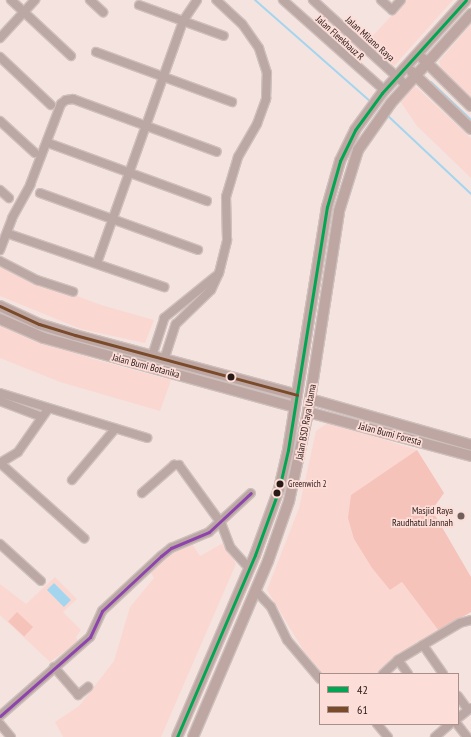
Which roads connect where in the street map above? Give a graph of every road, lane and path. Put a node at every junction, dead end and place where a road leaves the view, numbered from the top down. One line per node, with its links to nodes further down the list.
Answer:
1 (12, 0): 12 (street)
2 (35, 0): 12 (street)
3 (90, 0): 13 (street)
4 (197, 0): 15 (street)
5 (216, 0): 49 (street)
6 (283, 0): 28 (street, Jalan Fleekhauz R)
7 (312, 0): 26 (street, Jalan Milano Raya)
8 (381, 0): 9 (street)
9 (401, 0)
10 (466, 0): 19 (main road, Jalan BSD Raya Utama)
11 (139, 5): 15 (street)
12 (24, 12): 17 (street); 21 (street)
13 (103, 12)
14 (471, 14): 22 (main road, Jalan BSD Raya Utama)
15 (183, 21): 16 (street); 24 (street)
16 (224, 36)
17 (0, 38)
18 (96, 52): 24 (street)
19 (417, 54): 22 (main road); 23 (main road, Jalan BSD Raya Utama)
20 (0, 56): 30 (street)
21 (71, 56)
22 (427, 63): 25 (main road, Jalan BSD Raya Utama); 31 (main road)
23 (406, 66): 25 (main road); 26 (main road, Jalan BSD Raya Utama)
24 (164, 76): 29 (street); 33 (street)
25 (415, 76): 27 (main road, Jalan BSD Raya Utama); 34 (main road)
26 (397, 77): 27 (street, Jalan Milano Raya); 28 (main road, Jalan BSD Raya Utama)
27 (407, 86): 60 (main road, Jalan BSD Raya Utama)
28 (383, 92): 59 (main road, Jalan BSD Raya Utama)
29 (232, 102)
30 (51, 105)
31 (471, 106)
32 (0, 121): 37 (street)
33 (146, 126): 36 (street); 38 (street); 45 (street)
34 (471, 129)
35 (51, 144): 38 (street)
36 (217, 152)
37 (35, 153)
38 (130, 173): 42 (street); 43 (street)
39 (0, 190): 41 (street)
40 (40, 193): 43 (street)
41 (9, 198)
42 (207, 201)
43 (113, 219): 46 (street); 48 (street)
44 (12, 235): 48 (street)
45 (0, 250)
46 (198, 250)
47 (0, 260): 51 (street)
48 (97, 263): 50 (street)
49 (219, 273): 56 (street); 57 (street)
50 (164, 287)
51 (73, 292)
52 (0, 306): 54 (main road, Jalan Bumi Botanika)
53 (0, 318): 55 (main road, Jalan Bumi Botanika)
54 (25, 318): 55 (main road); 56 (main road, Jalan Bumi Botanika)
55 (21, 329): 62 (main road, Jalan Bumi Botanika)
56 (152, 356): 57 (main road, Jalan Bumi Botanika)
57 (164, 360): 59 (main road, Jalan Bumi Botanika)
58 (0, 393): 63 (street)
59 (297, 395): 62 (main road, Jalan BSD Raya Utama)
60 (310, 399): 64 (main road, Jalan BSD Raya Utama); 68 (main road, Jalan Bumi Foresta)
61 (0, 402): 65 (street)
62 (295, 407): 77 (main road, Jalan BSD Raya Utama)
63 (48, 409): 65 (street); 66 (street)
64 (308, 412): 69 (main road, Jalan Bumi Foresta); 79 (main road, Jalan BSD Raya Utama)
65 (42, 417): 70 (street)
66 (115, 429): 67 (street); 71 (street)
67 (147, 438)
68 (469, 444): 69 (main road)
69 (468, 455)
70 (0, 463): 75 (street)
71 (72, 480)
72 (251, 493): 74 (street)
73 (142, 494): 74 (street)
74 (221, 523): 77 (street); 83 (street)
75 (84, 538)
76 (0, 544): 78 (street)
77 (250, 568): 98 (main road, Jalan BSD Raya Utama)
78 (41, 581)
79 (256, 591): 87 (street); 99 (main road, Jalan BSD Raya Utama)
80 (471, 620): 81 (street)
81 (423, 645): 82 (street); 86 (street)
82 (398, 660): 84 (street); 85 (street)
83 (54, 667): 88 (street); 91 (street)
84 (384, 673)
85 (407, 673)
86 (442, 673)
87 (319, 678)
88 (88, 687)
89 (459, 697): 90 (street)
90 (470, 709): 92 (street)
91 (0, 716)
92 (459, 717)
93 (0, 724): 97 (street)
94 (378, 725): 100 (street)
95 (449, 725): 101 (street)
96 (458, 725): 102 (street)
97 (11, 737)
98 (177, 737)
99 (193, 737)
100 (388, 737)
101 (435, 737)
102 (467, 737)

